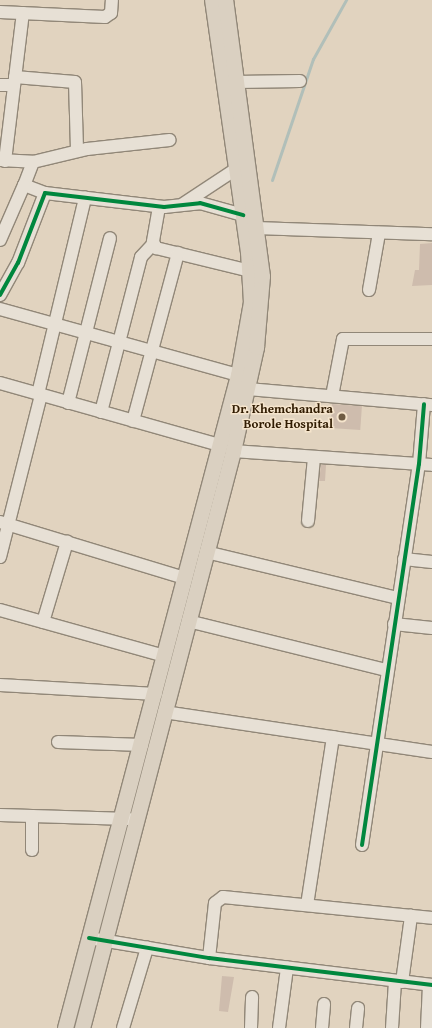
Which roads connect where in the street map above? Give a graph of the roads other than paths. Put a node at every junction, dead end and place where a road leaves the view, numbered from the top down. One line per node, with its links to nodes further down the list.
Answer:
1 (112, 0): 5 (street)
2 (212, 0): 14 (main road)
3 (225, 0): 8 (main road)
4 (0, 12): 5 (street)
5 (23, 13): 6 (street)
6 (15, 81): 9 (street); 11 (street); 12 (street)
7 (300, 81): 8 (street)
8 (236, 82): 21 (main road)
9 (0, 85)
10 (170, 140): 11 (street)
11 (77, 151): 13 (street)
12 (3, 161): 13 (street)
13 (33, 162): 15 (street)
14 (236, 169): 18 (street); 20 (main road)
15 (24, 185): 16 (street); 25 (street)
16 (44, 193): 17 (street); 30 (street)
17 (85, 198): 19 (street); 32 (street)
18 (180, 206): 19 (street); 20 (street)
19 (159, 207): 26 (street)
20 (243, 215): 28 (main road)
21 (256, 228): 22 (street); 39 (main road)
22 (380, 233): 23 (street); 29 (street)
23 (432, 234)
24 (110, 238): 33 (street)
25 (0, 240)
26 (154, 244): 27 (street); 35 (street)
27 (178, 253): 28 (street); 36 (street)
28 (250, 271): 37 (main road)
29 (369, 290)
30 (0, 295)
31 (0, 309): 32 (street)
32 (56, 324): 33 (street); 40 (street)
33 (85, 333): 35 (street); 42 (street)
34 (432, 339): 41 (street)
35 (118, 342): 36 (street); 44 (street)
36 (151, 351): 37 (street); 45 (street)
37 (238, 375): 46 (main road)
38 (0, 383): 40 (street)
39 (248, 388): 41 (street); 47 (main road)
40 (40, 394): 42 (street); 52 (street)
41 (332, 396): 43 (street)
42 (68, 402): 44 (street)
43 (428, 405): 49 (street)
44 (101, 412): 45 (street)
45 (133, 421): 46 (street)
46 (219, 445): 58 (main road)
47 (233, 451): 48 (street); 54 (main road)
48 (314, 457): 49 (street); 51 (street)
49 (419, 464): 50 (street); 56 (street)
50 (432, 465)
51 (308, 521)
52 (4, 523): 53 (street); 55 (street)
53 (67, 542): 58 (street); 62 (street)
54 (206, 552): 59 (street); 61 (main road)
55 (0, 557)
56 (404, 559): 57 (street); 59 (street)
57 (432, 562)
58 (184, 578): 65 (main road)
59 (398, 598): 63 (street)
60 (0, 610): 62 (street)
61 (188, 621): 66 (street); 69 (main road)
62 (43, 622): 65 (street)
63 (394, 624): 64 (street); 66 (street)
64 (432, 628)
65 (165, 656): 68 (main road)
66 (386, 670): 72 (street)
67 (0, 685): 68 (street)
68 (156, 694): 73 (main road)
69 (164, 712): 70 (street); 77 (main road)
70 (332, 737): 72 (street); 80 (street)
71 (58, 742): 73 (street)
72 (375, 743): 74 (street); 78 (street)
73 (142, 745): 77 (main road)
74 (432, 752)
75 (0, 815): 76 (street)
76 (32, 816): 77 (street); 79 (street)
77 (129, 819): 83 (main road); 84 (main road)
78 (362, 845)
79 (32, 850)
80 (307, 905): 81 (street); 86 (street)
81 (411, 916): 82 (street); 88 (street)
82 (432, 918)
83 (89, 938): 84 (street); 93 (main road)
84 (104, 941): 85 (street); 94 (main road)
85 (146, 948): 86 (street); 95 (street)
86 (209, 958): 87 (street)
87 (287, 968): 88 (street); 97 (street)
88 (399, 981): 89 (street); 100 (street)
89 (430, 985): 101 (street)
90 (252, 997): 96 (street)
91 (324, 1004): 98 (street)
92 (358, 1008): 99 (street)
93 (65, 1028)
94 (82, 1028)
95 (123, 1028)
96 (251, 1028)
97 (279, 1028)
98 (322, 1028)
99 (356, 1028)
100 (392, 1028)
101 (427, 1028)

